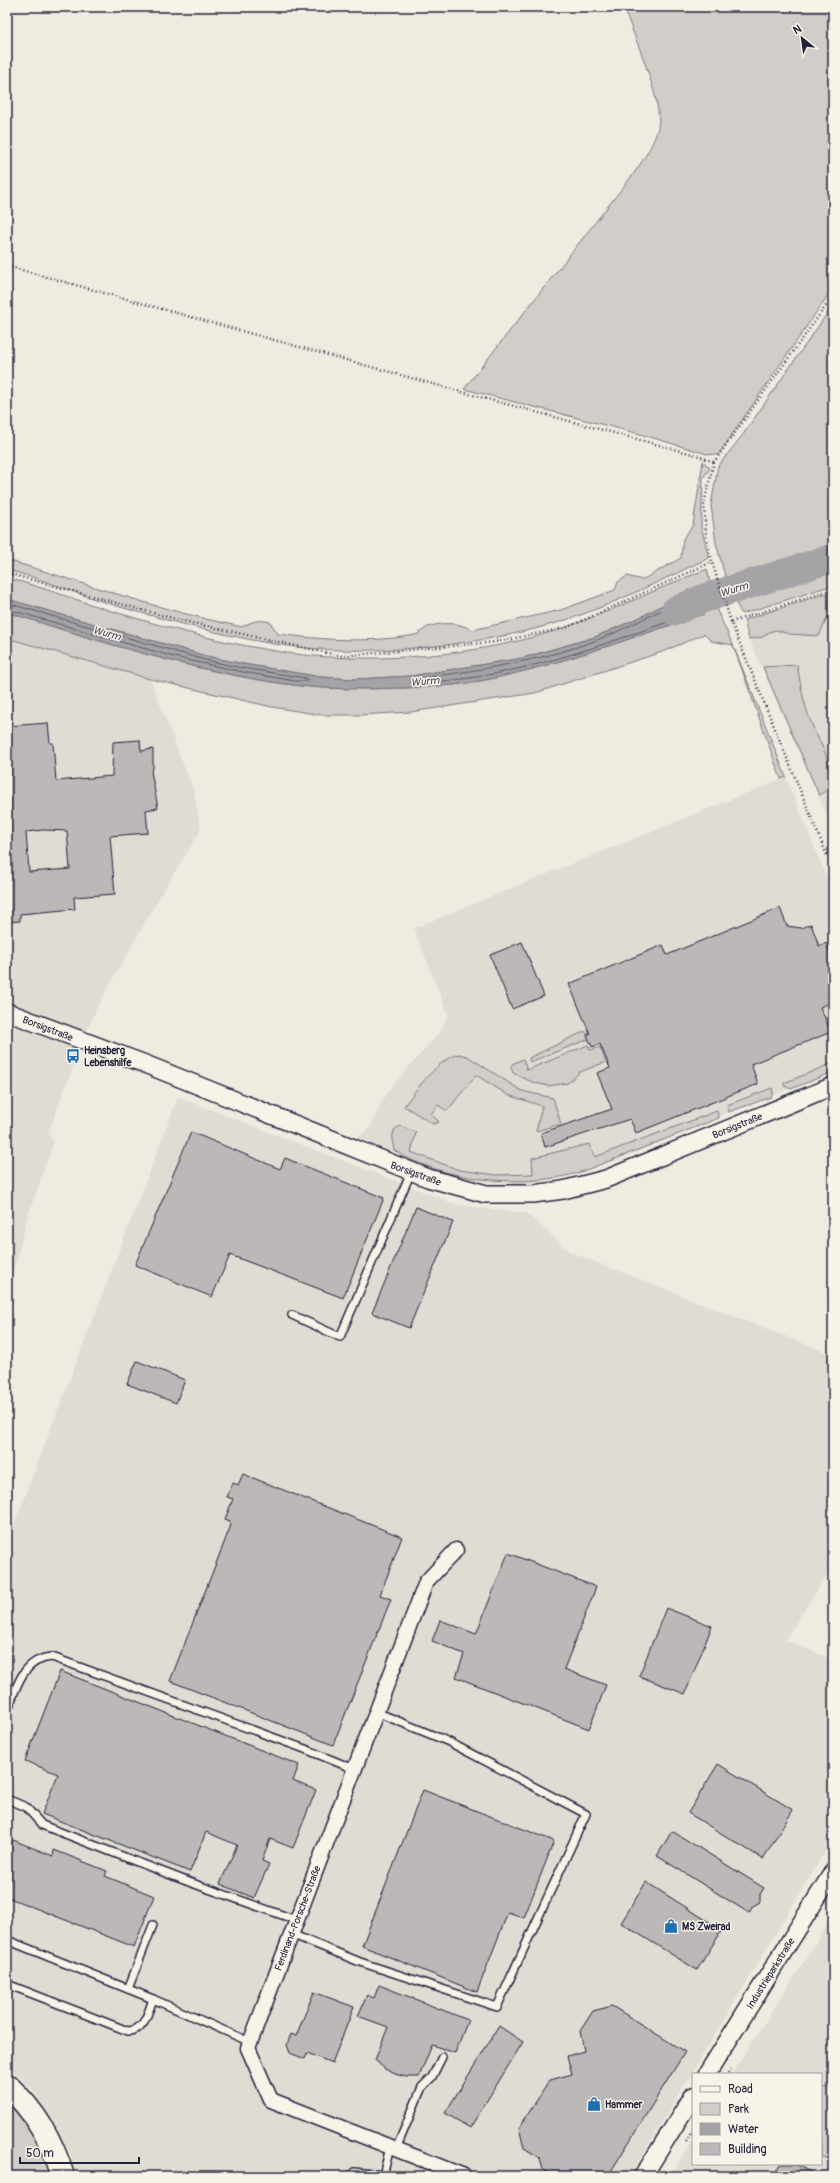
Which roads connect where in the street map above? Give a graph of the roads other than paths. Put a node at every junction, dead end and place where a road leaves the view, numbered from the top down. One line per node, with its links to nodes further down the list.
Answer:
1 (7, 1012): 3 (street, Borsigstraße)
2 (833, 1086): 3 (street, Borsigstraße)
3 (411, 1172): 4 (lane)
4 (292, 1315)
5 (456, 1550): 7 (street, Ferdinand-Porsche-Straße)
6 (7, 1712): 8 (lane)
7 (376, 1712): 8 (street, Ferdinand-Porsche-Straße); 12 (lane)
8 (354, 1769): 12 (street, Ferdinand-Porsche-Straße)
9 (7, 1799): 12 (lane)
10 (833, 1872): 19 (street, Industrieparkstraße)
11 (153, 1925): 15 (lane)
12 (294, 1927): 17 (street, Ferdinand-Porsche-Straße)
13 (7, 1940): 15 (lane)
14 (7, 1984): 16 (lane)
15 (128, 1989): 16 (lane)
16 (153, 2000): 17 (lane)
17 (250, 2042): 22 (street)
18 (442, 2057): 22 (lane)
19 (708, 2073)
20 (7, 2085): 23 (main road)
21 (692, 2098): 27 (street)
22 (393, 2148): 25 (lane); 26 (street)
23 (63, 2176)
24 (350, 2176): 25 (lane)
25 (383, 2176)
26 (464, 2176)
27 (643, 2176)

